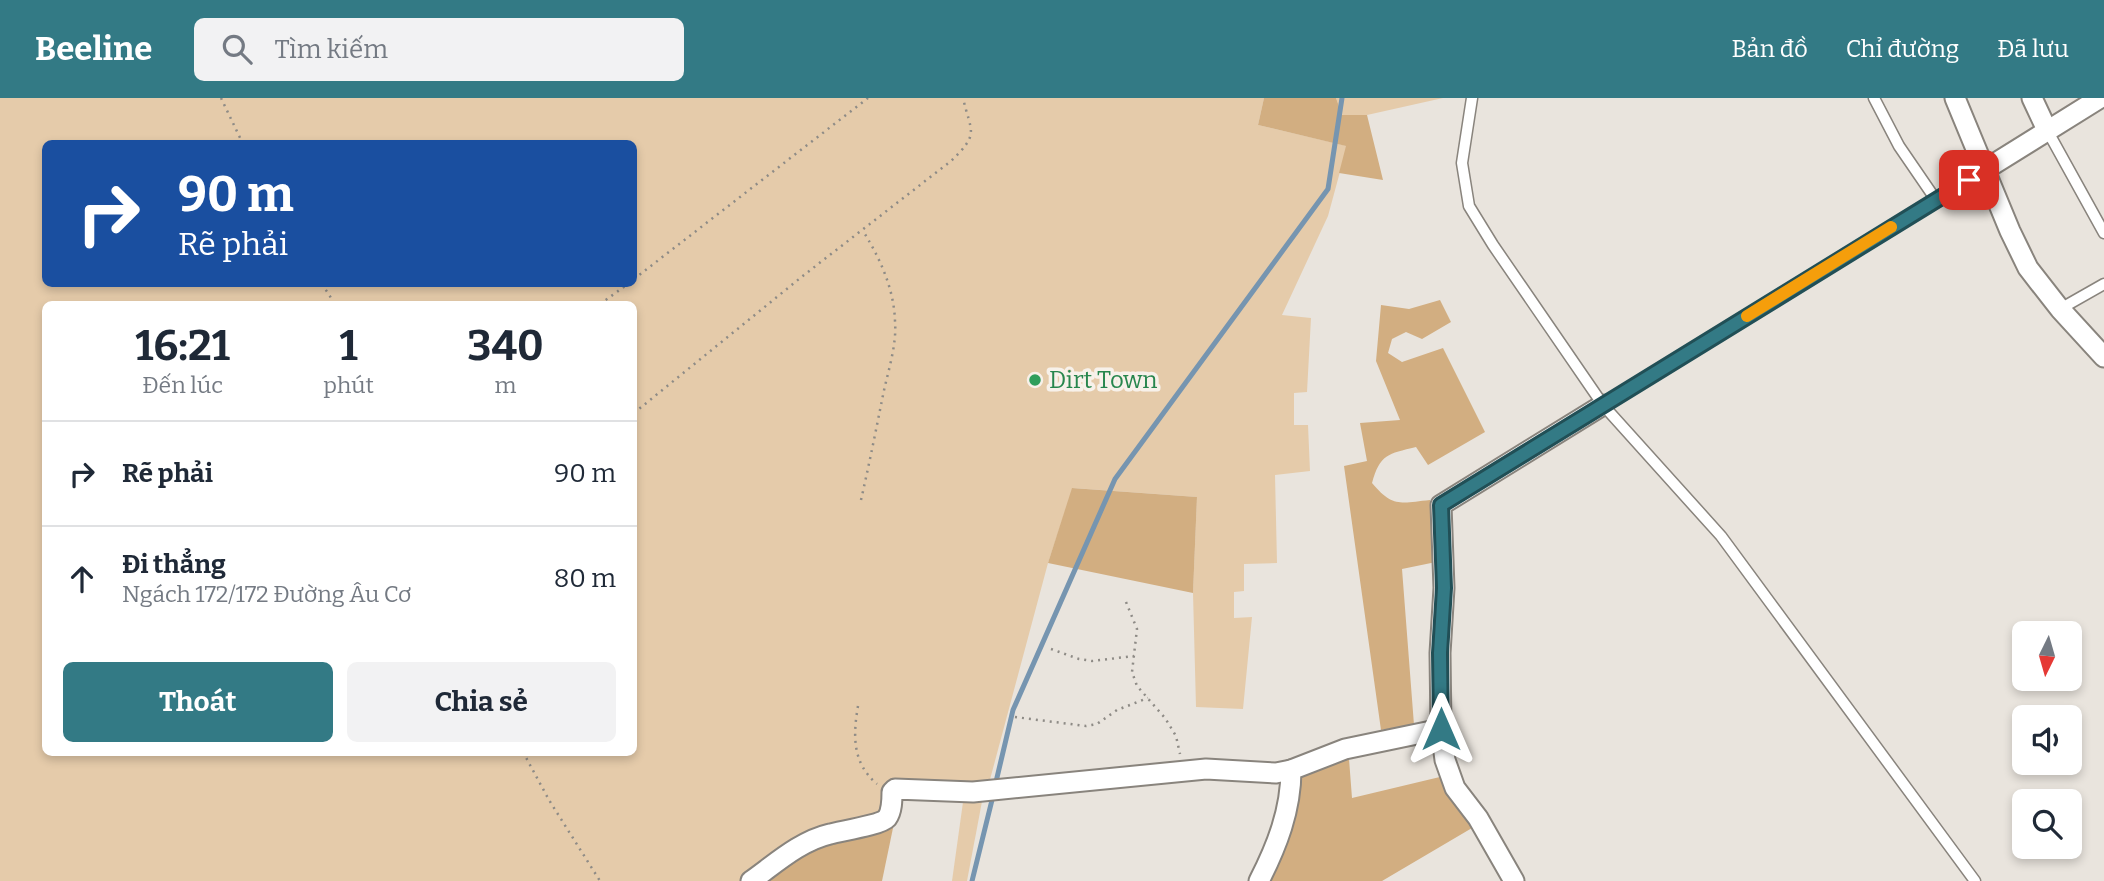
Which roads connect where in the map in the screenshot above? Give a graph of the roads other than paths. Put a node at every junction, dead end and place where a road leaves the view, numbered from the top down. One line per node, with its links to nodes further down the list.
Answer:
1 (1472, 98): 13 (lane)
2 (1874, 98): 8 (lane)
3 (1955, 98): 7 (street)
4 (2032, 98): 6 (street)
5 (2100, 98): 6 (street)
6 (2047, 130): 7 (street); 9 (lane)
7 (1986, 169): 8 (lane); 11 (street)
8 (1936, 200): 13 (lane)
9 (2104, 233)
10 (2104, 284): 11 (lane)
11 (2060, 309): 12 (street)
12 (2104, 357)
13 (1603, 405): 14 (street); 19 (lane)
14 (1441, 729): 15 (street); 18 (street)
15 (1291, 770): 16 (street); 17 (street)
16 (751, 881)
17 (1259, 881)
18 (1514, 881)
19 (1975, 881)

